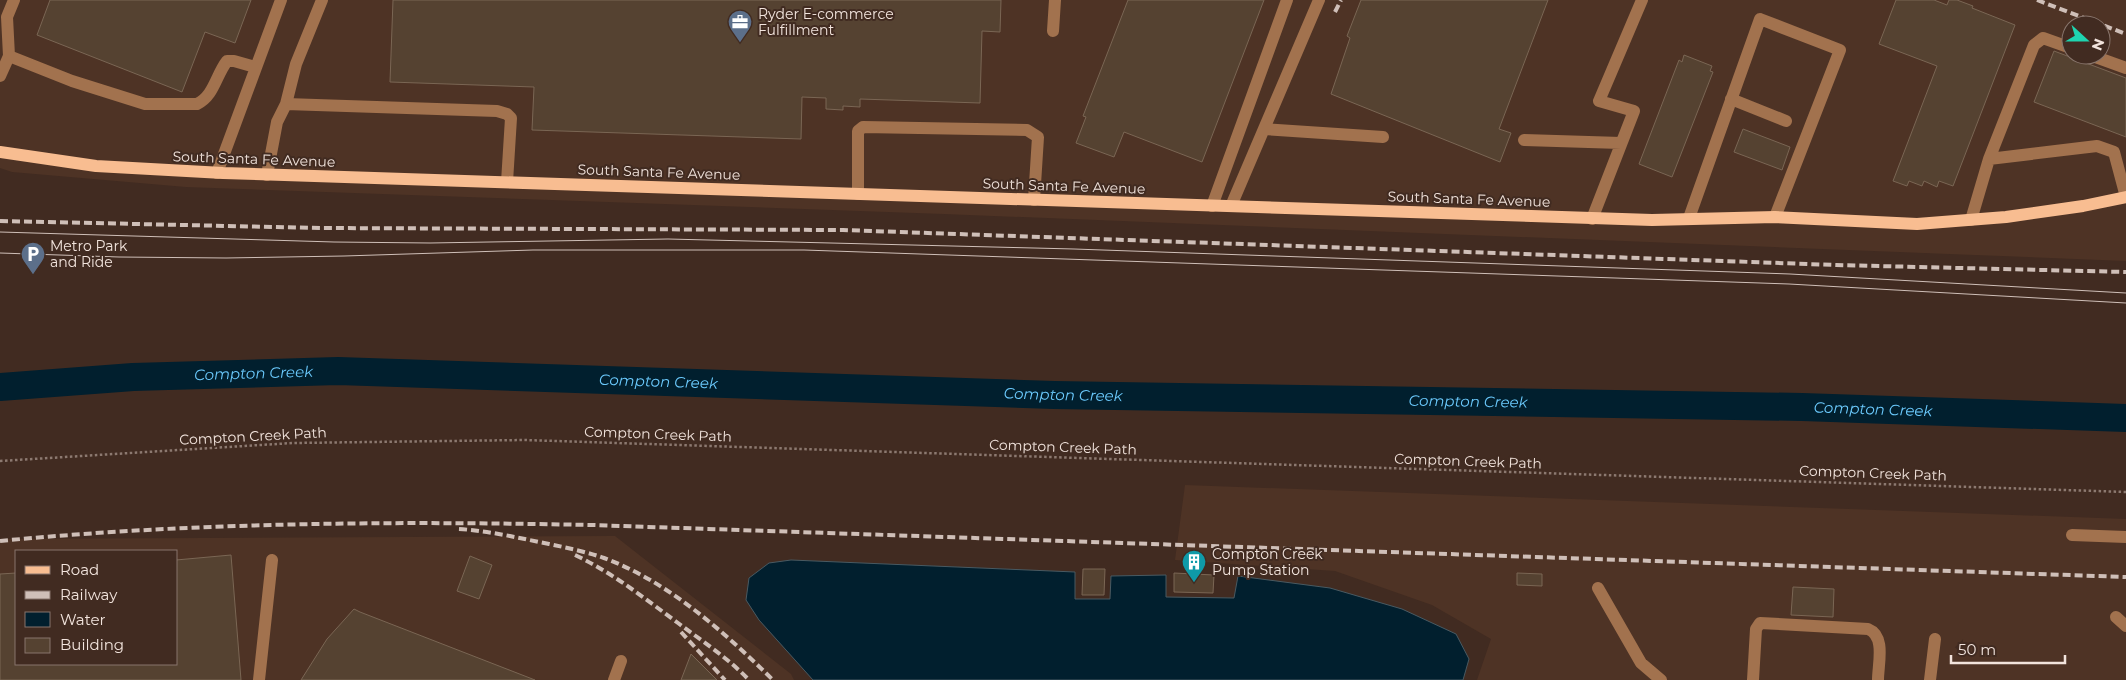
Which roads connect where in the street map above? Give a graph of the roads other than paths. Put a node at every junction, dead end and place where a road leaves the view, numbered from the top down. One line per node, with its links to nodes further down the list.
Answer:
1 (14, 0): 10 (lane)
2 (281, 0): 12 (lane)
3 (322, 0): 16 (lane)
4 (1055, 0): 8 (lane)
5 (1287, 0): 30 (lane)
6 (1320, 0): 18 (lane)
7 (1642, 0): 21 (lane)
8 (1053, 31)
9 (2061, 44): 23 (lane)
10 (9, 56): 12 (lane); 14 (lane)
11 (2111, 63): 13 (lane)
12 (255, 67): 24 (lane)
13 (2126, 68)
14 (0, 76)
15 (1730, 99): 17 (lane); 32 (lane); 34 (lane)
16 (286, 104): 25 (lane); 26 (lane)
17 (1786, 121)
18 (1264, 130): 19 (lane); 31 (lane)
19 (1383, 137)
20 (1524, 140): 21 (lane)
21 (1621, 143): 33 (lane)
22 (0, 152): 24 (main road, South Santa Fe Avenue)
23 (1989, 158): 28 (lane); 35 (lane)
24 (217, 173): 25 (main road, South Santa Fe Avenue)
25 (267, 175): 26 (main road, South Santa Fe Avenue)
26 (507, 182): 27 (main road, South Santa Fe Avenue)
27 (858, 194): 29 (main road, South Santa Fe Avenue); 29 (lane)
28 (2126, 197): 35 (main road, South Santa Fe Avenue)
29 (1034, 200): 30 (main road, South Santa Fe Avenue)
30 (1212, 206): 31 (main road, South Santa Fe Avenue)
31 (1231, 206): 33 (main road, South Santa Fe Avenue)
32 (1775, 217): 34 (main road, South Santa Fe Avenue); 35 (main road, South Santa Fe Avenue)
33 (1592, 218): 34 (main road, South Santa Fe Avenue)
34 (1689, 218)
35 (1971, 220)
36 (2072, 536): 37 (lane)
37 (2126, 537)
38 (272, 560): 44 (lane)
39 (1598, 588): 46 (lane)
40 (2116, 617): 41 (lane)
41 (2126, 626)
42 (1935, 639): 49 (lane)
43 (621, 661): 45 (lane)
44 (259, 680)
45 (614, 680)
46 (1661, 680)
47 (1753, 680): 48 (lane)
48 (1878, 680)
49 (1930, 680)

